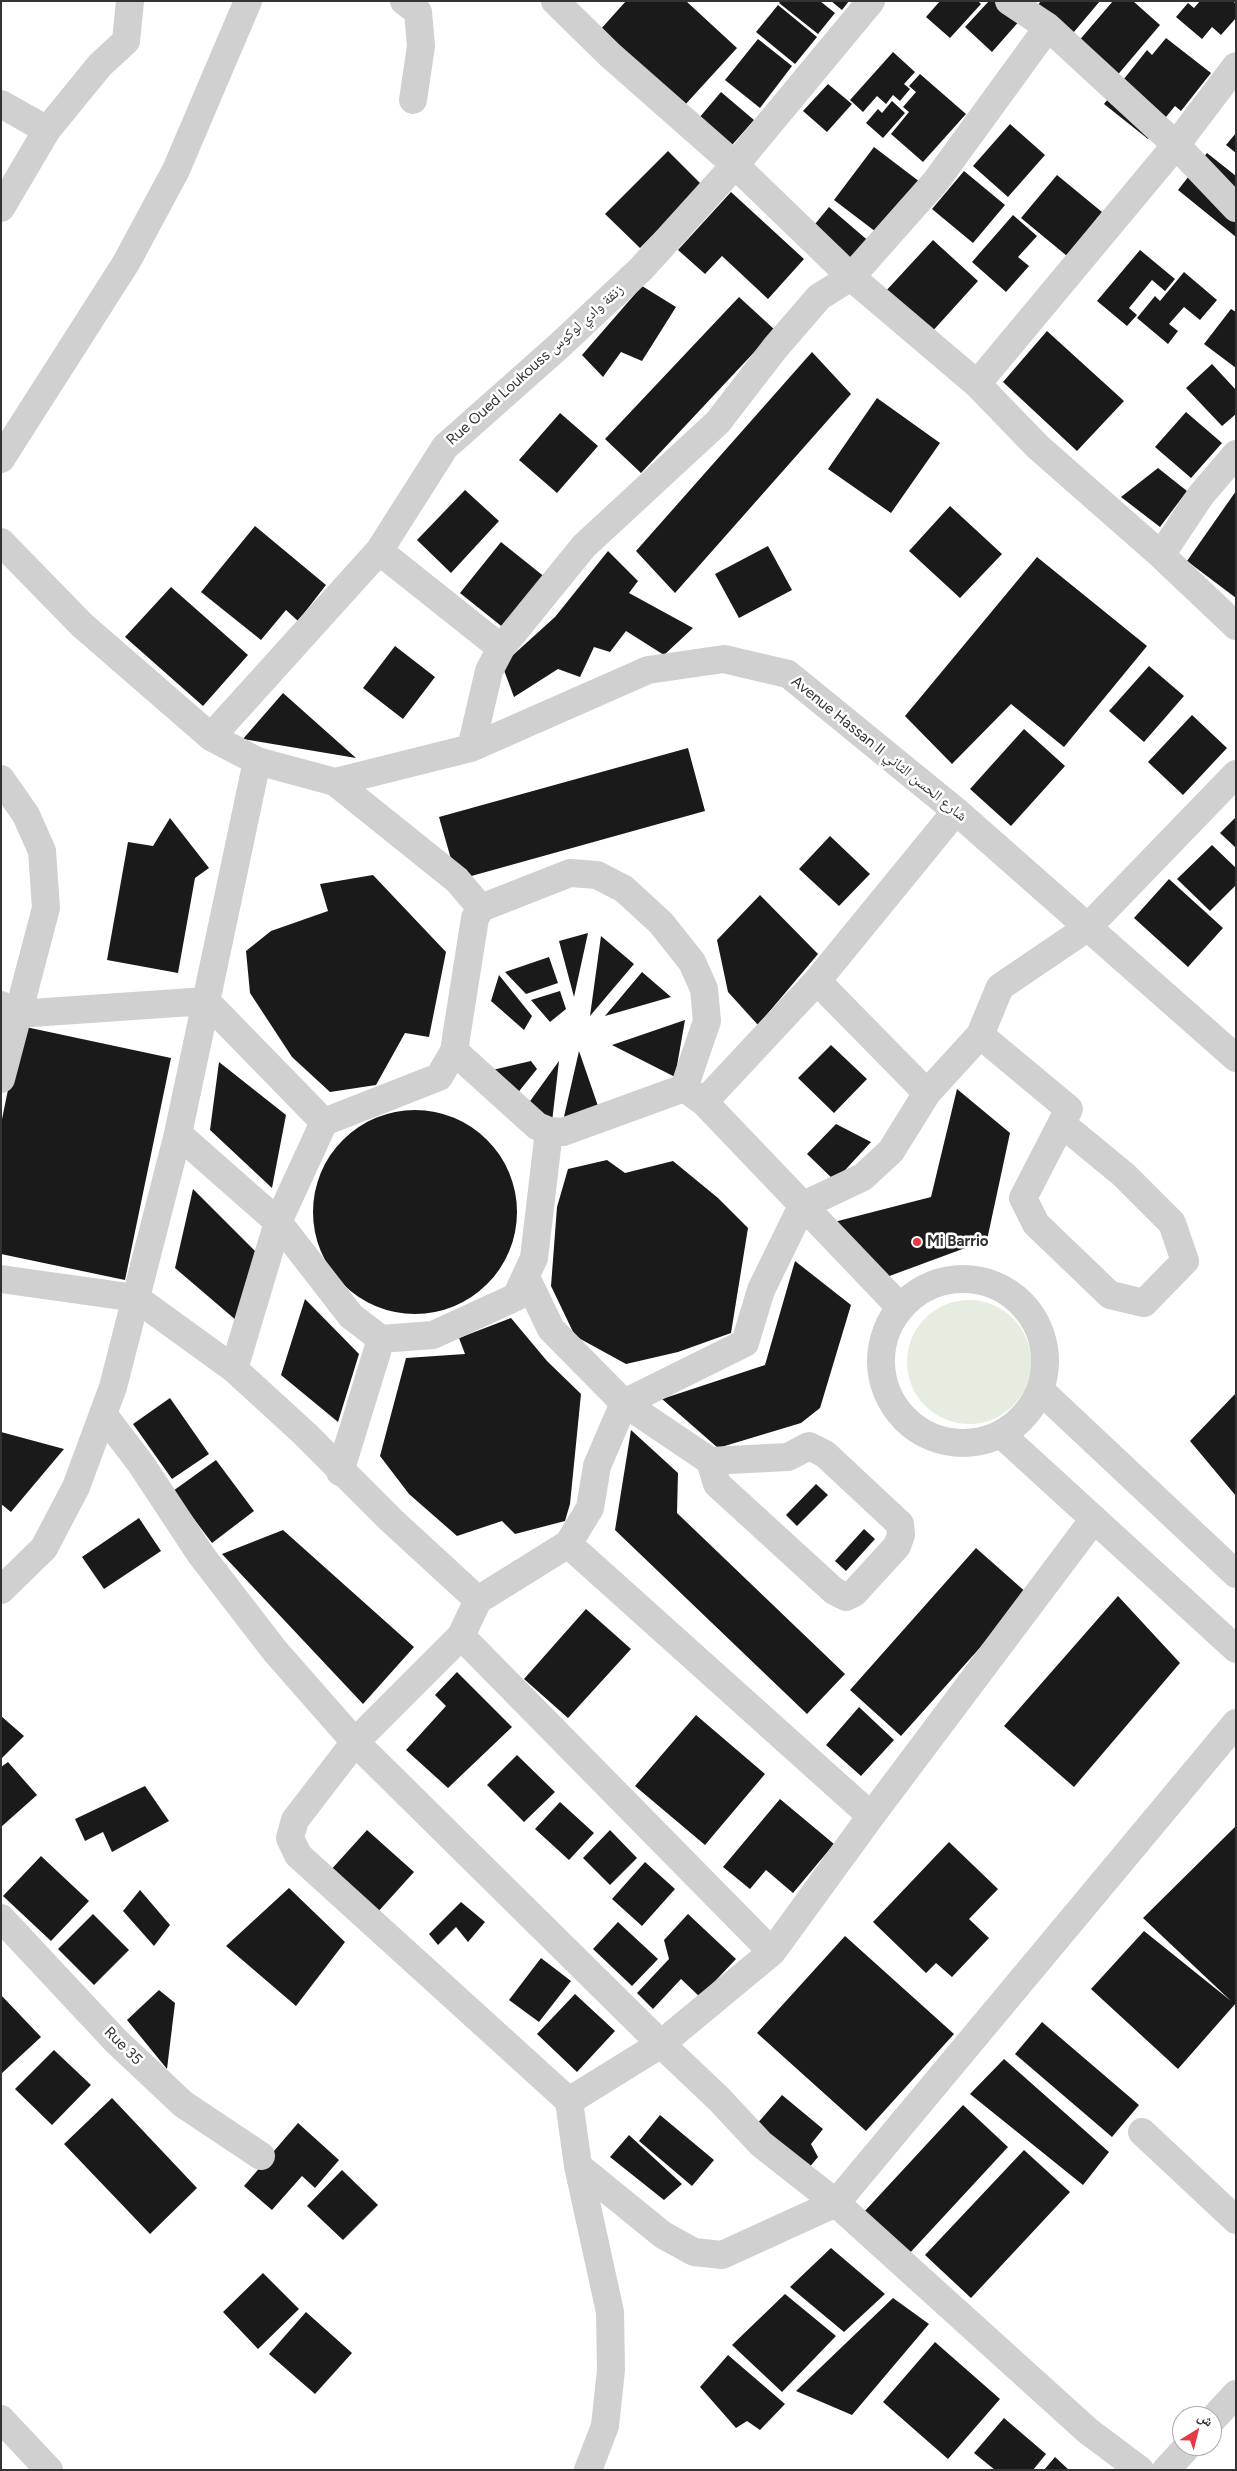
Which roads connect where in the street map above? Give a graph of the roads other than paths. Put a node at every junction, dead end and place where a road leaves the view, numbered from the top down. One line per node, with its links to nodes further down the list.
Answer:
1 (130, 1): 11 (street)
2 (248, 1): 19 (street)
3 (404, 1): 9 (street)
4 (555, 1): 13 (street)
5 (871, 1): 13 (street, Rue Oued Loukouss زنقة وادي لوكوس)
6 (1010, 1): 7 (street)
7 (1048, 27): 12 (street); 16 (street)
8 (1236, 66): 12 (street)
9 (414, 100)
10 (1, 104): 11 (street)
11 (47, 130): 14 (street)
12 (1176, 145): 15 (street); 17 (street)
13 (735, 165): 16 (street); 21 (street, Rue Oued Loukouss زنقة وادي لوكوس)
14 (1, 208)
15 (1236, 208)
16 (851, 277): 17 (street); 24 (street)
17 (977, 384): 22 (street)
18 (1236, 454): 22 (street)
19 (1, 459)
20 (1, 542): 25 (street, Avenue Hassan II شارع الحسن الثاني)
21 (378, 551): 24 (street); 25 (street, Rue Oued Loukouss زنقة وادي لوكوس)
22 (1160, 555): 23 (street)
23 (1236, 626)
24 (501, 648): 26 (street)
25 (211, 737): 27 (street, Avenue Hassan II شارع الحسن الثاني)
26 (470, 748): 30 (street, Avenue Hassan II شارع الحسن الثاني); 31 (street, Avenue Hassan II شارع الحسن الثاني)
27 (257, 761): 30 (street, Avenue Hassan II شارع الحسن الثاني); 35 (street)
28 (1236, 774): 33 (street)
29 (1, 779): 36 (street)
30 (334, 782): 32 (street)
31 (956, 811): 33 (street, Avenue Hassan II شارع الحسن الثاني); 34 (street)
32 (481, 908): 38 (street); 42 (street)
33 (1088, 928): 37 (street); 39 (street, Avenue Hassan II شارع الحسن الثاني)
34 (817, 981): 41 (street); 42 (street)
35 (206, 1001): 36 (street); 43 (street); 46 (street)
36 (9, 1010): 40 (street)
37 (980, 1035): 41 (street); 44 (street)
38 (454, 1051): 43 (street); 45 (street)
39 (1236, 1058)
40 (1, 1080)
41 (927, 1093): 47 (street)
42 (694, 1095): 45 (street); 47 (street)
43 (324, 1122): 48 (street)
44 (1062, 1124): 44 (street)
45 (550, 1131): 49 (street)
46 (178, 1134): 48 (street); 51 (street)
47 (802, 1206): 52 (street); 56 (street)
48 (278, 1222): 53 (street); 54 (street)
49 (526, 1277): 53 (street); 56 (street)
50 (1, 1280): 51 (street)
51 (136, 1298): 54 (street); 57 (street)
52 (900, 1307): 55 (street); 58 (street)
53 (381, 1339): 60 (street)
54 (234, 1369): 60 (street)
55 (1040, 1390): 58 (street); 63 (street)
56 (624, 1402): 59 (street); 62 (street)
57 (103, 1414): 64 (street); 69 (street)
58 (1002, 1435): 61 (street)
59 (710, 1461): 59 (street)
60 (340, 1472): 65 (street)
61 (1094, 1519): 67 (street); 70 (street)
62 (568, 1544): 65 (street); 70 (street)
63 (1236, 1574)
64 (1, 1590)
65 (478, 1600): 66 (street)
66 (461, 1636): 69 (street); 72 (street)
67 (1236, 1649)
68 (1236, 1723): 78 (street)
69 (356, 1742): 73 (street); 74 (street)
70 (871, 1816): 72 (street)
71 (1, 1918): 76 (street, Rue 35)
72 (772, 1952): 73 (street)
73 (661, 2044): 74 (street); 78 (street)
74 (569, 2101): 77 (street)
75 (1142, 2132): 79 (street)
76 (261, 2156)
77 (578, 2166): 78 (street); 85 (street)
78 (836, 2203): 86 (street)
79 (1236, 2220)
80 (1236, 2394): 81 (street)
81 (1222, 2409)
82 (1, 2419): 84 (street)
83 (1179, 2456): 87 (street)
84 (49, 2470)
85 (588, 2470)
86 (1140, 2470)
87 (1166, 2470)

